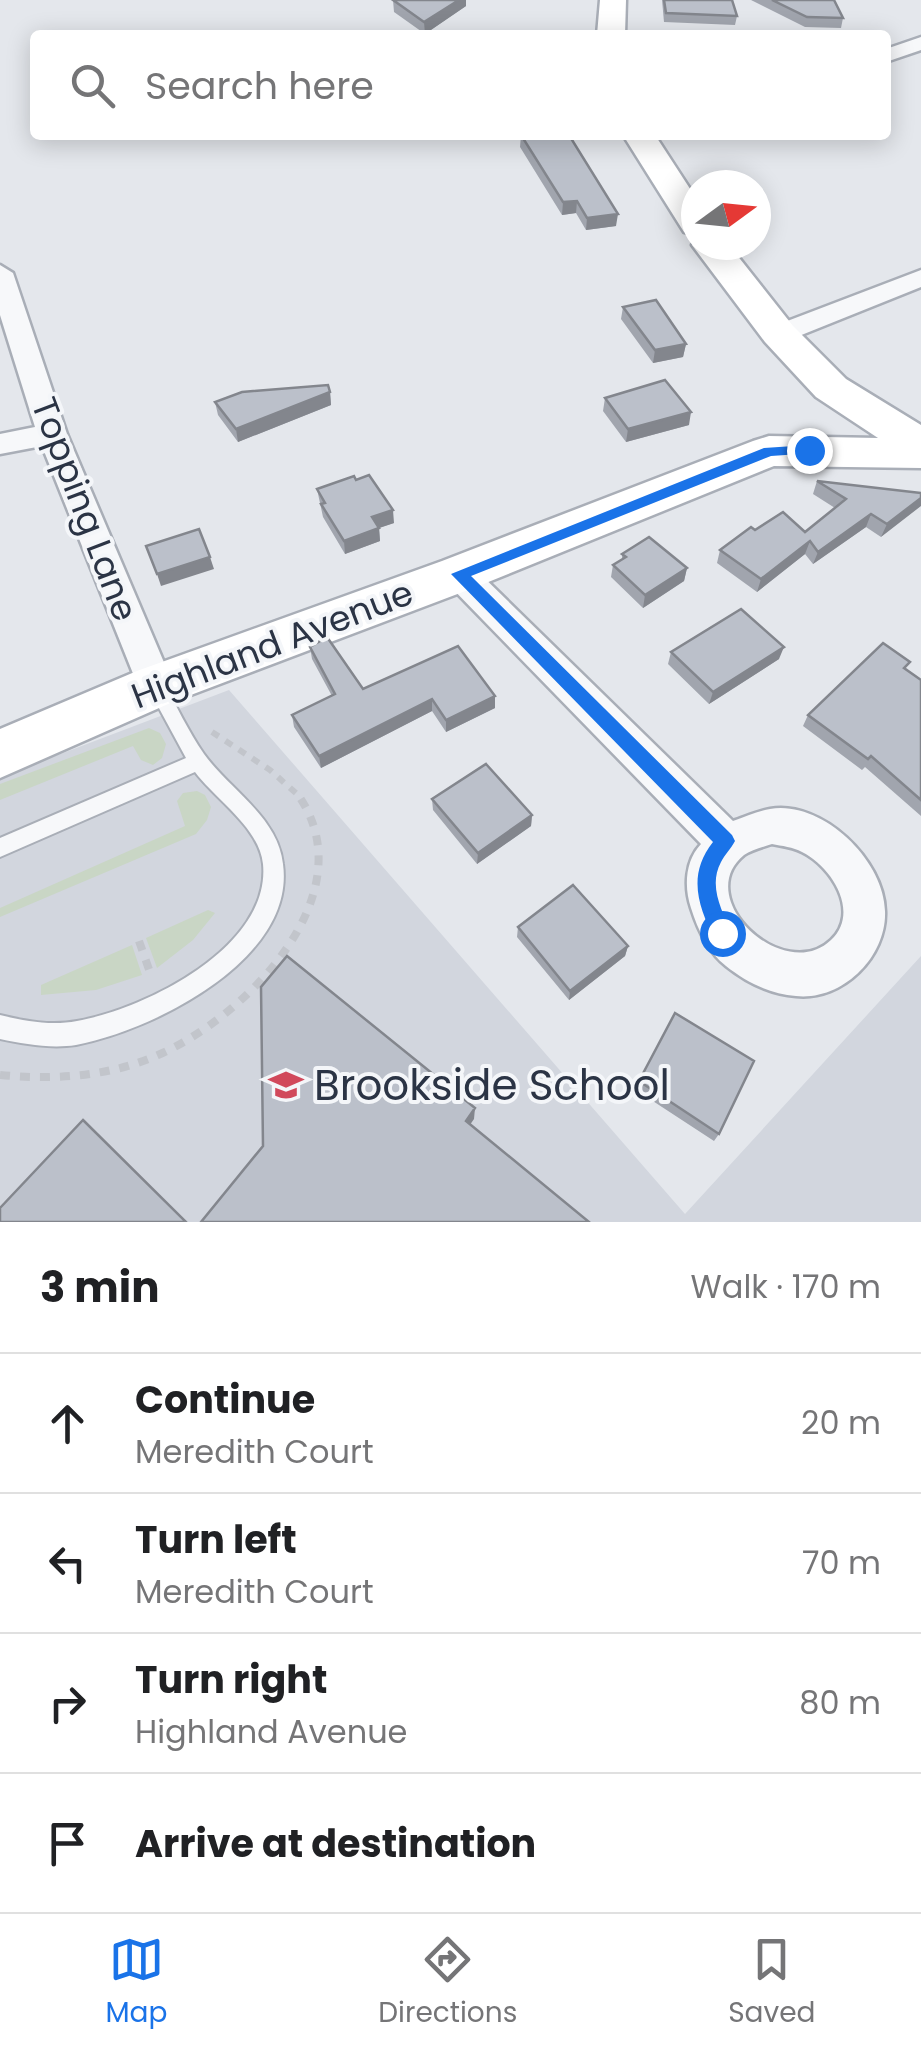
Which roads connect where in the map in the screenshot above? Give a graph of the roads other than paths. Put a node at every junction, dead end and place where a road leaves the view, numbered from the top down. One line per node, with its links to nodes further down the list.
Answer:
1 (613, 0): 2 (street)
2 (611, 30)
3 (921, 43): 4 (street)
4 (891, 54)
5 (641, 140): 6 (street)
6 (681, 201)
7 (722, 260): 10 (street)
8 (0, 274): 12 (street, Topping Lane)
9 (921, 278): 10 (street)
10 (779, 334): 11 (street)
11 (831, 388): 14 (street); 15 (street, Highland Avenue)
12 (52, 434): 13 (street); 18 (street, Topping Lane)
13 (0, 444)
14 (921, 445)
15 (769, 451): 16 (street, Highland Avenue); 17 (street, Highland Avenue)
16 (921, 453)
17 (459, 574): 18 (street, Highland Avenue); 21 (street)
18 (156, 686): 19 (street, Highland Avenue); 20 (lane)
19 (0, 754)
20 (199, 762): 22 (lane); 23 (lane)
21 (726, 841)
22 (0, 848)
23 (0, 1027)

